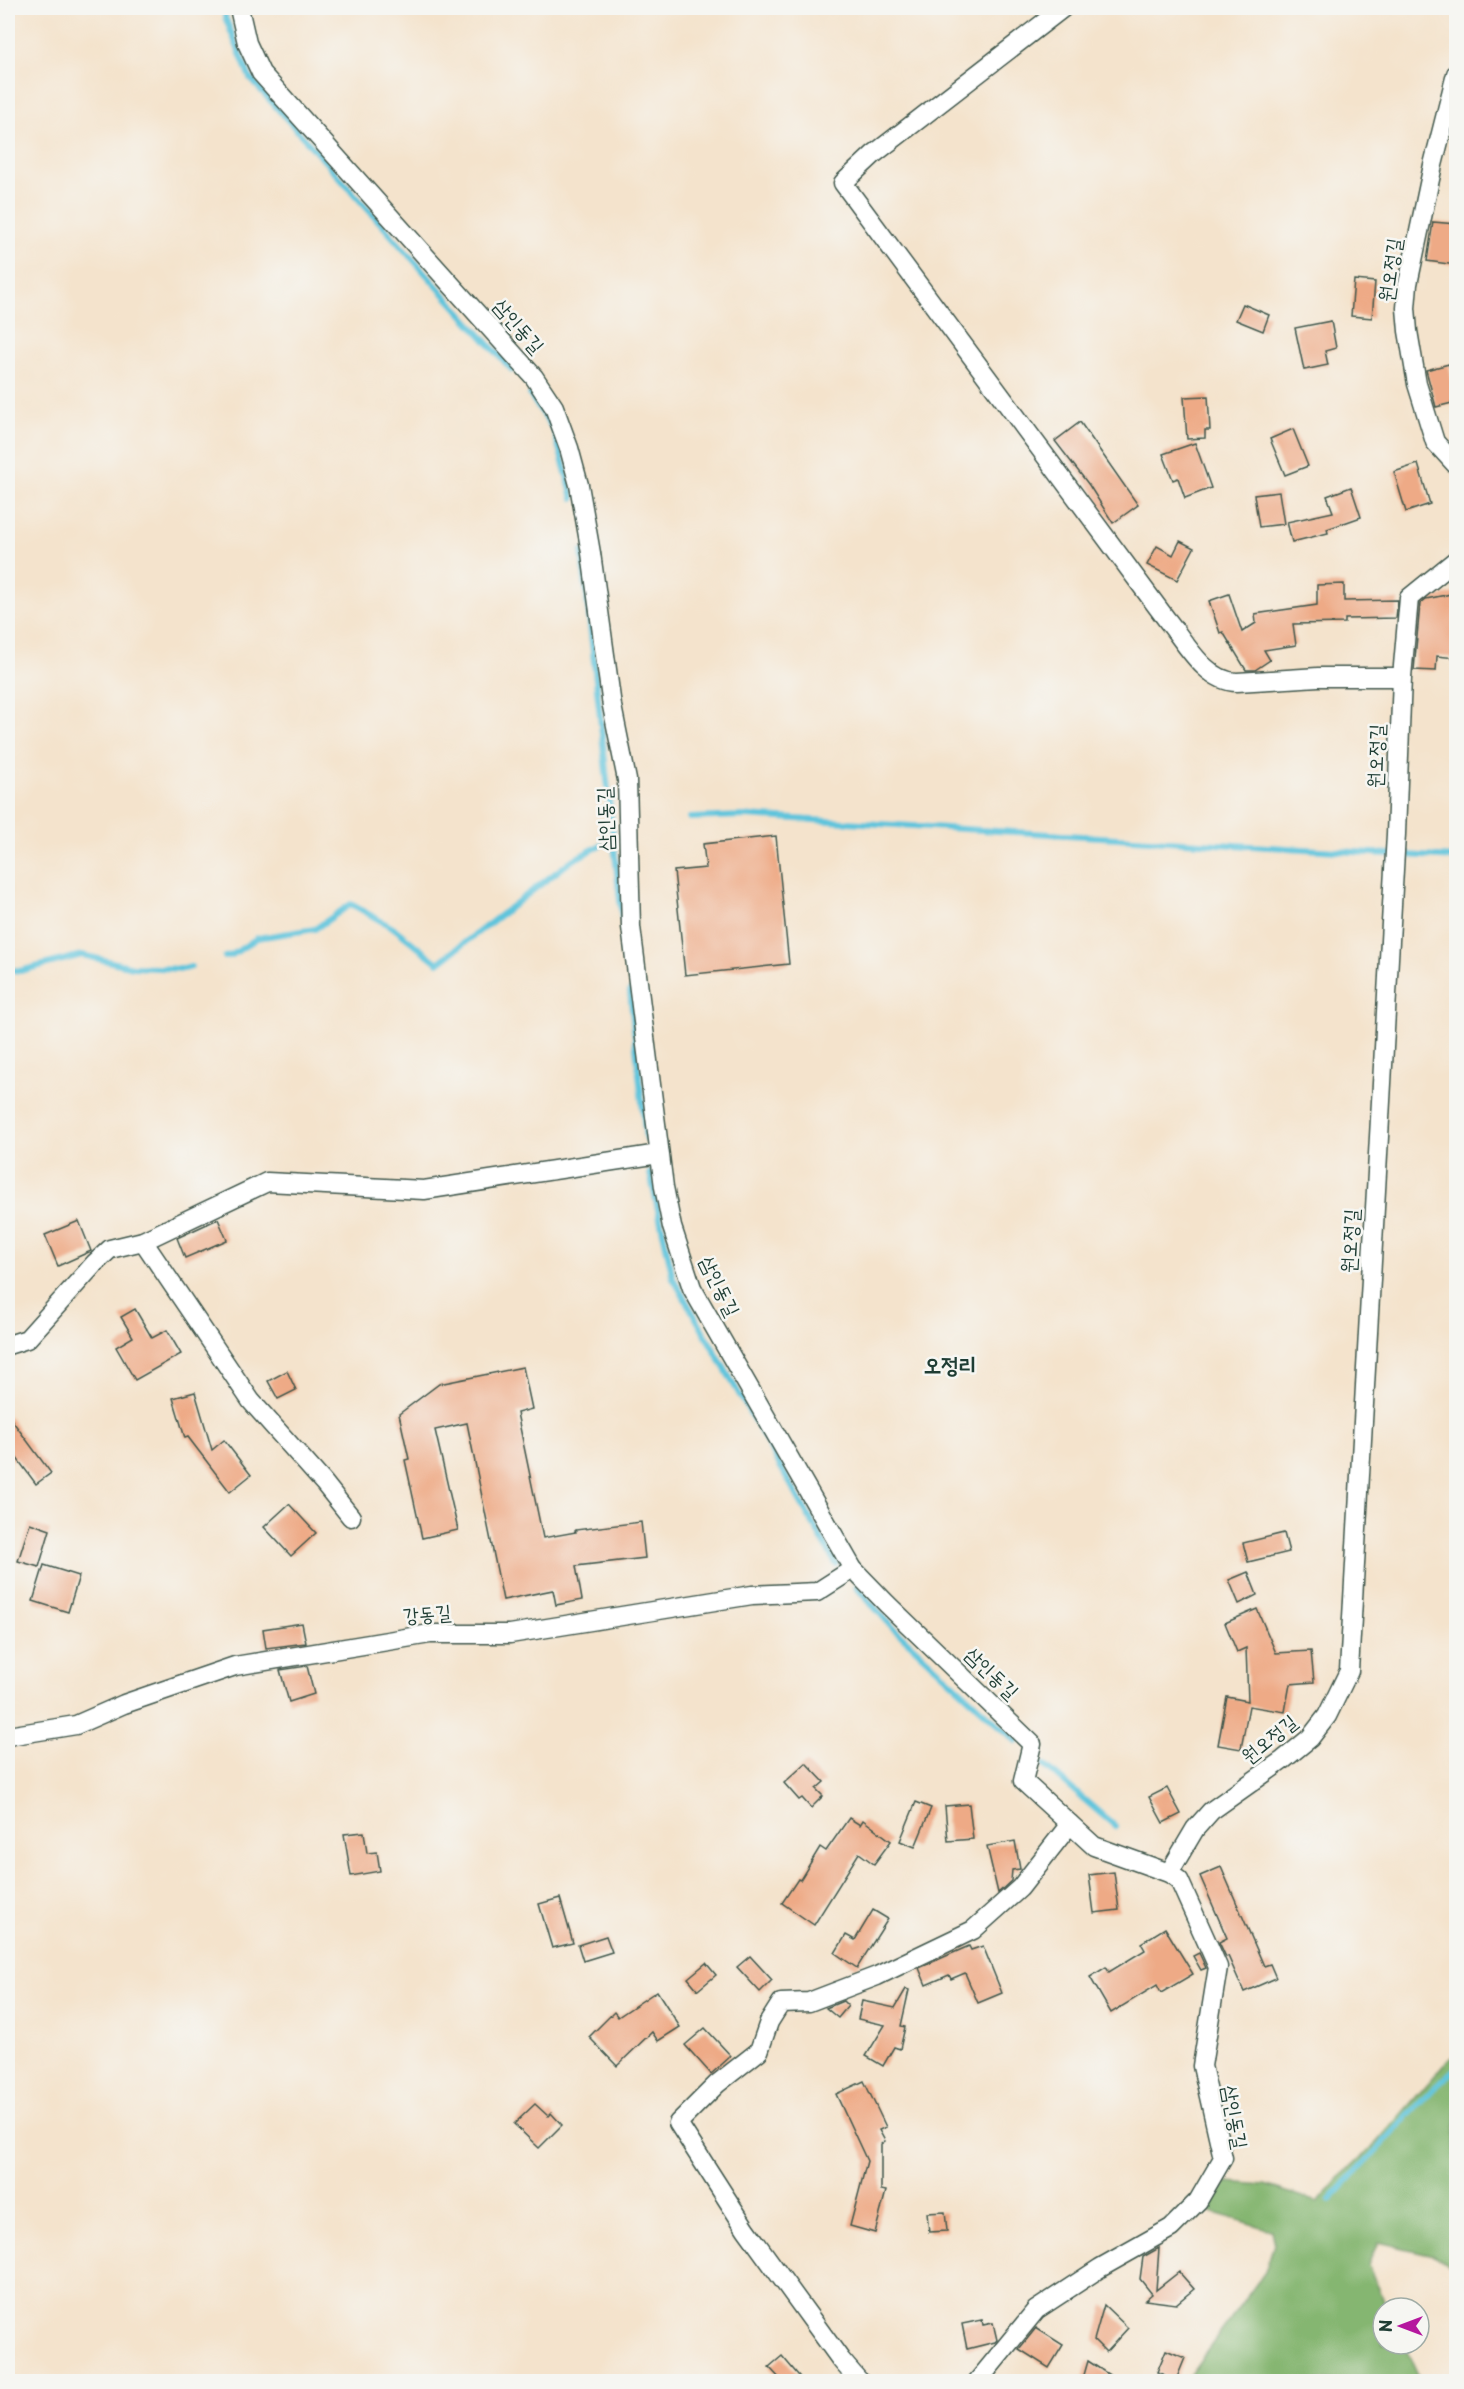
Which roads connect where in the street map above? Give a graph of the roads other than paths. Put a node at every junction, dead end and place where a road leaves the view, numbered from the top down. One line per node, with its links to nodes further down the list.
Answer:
1 (239, 8): 7 (street, 삼인동길)
2 (1063, 8): 6 (street)
3 (1456, 74): 4 (street, 원오정길)
4 (1456, 465)
5 (1456, 560): 6 (street, 원오정길)
6 (1402, 677): 14 (street, 원오정길)
7 (659, 1154): 8 (street); 11 (street, 삼인동길)
8 (142, 1241): 9 (street); 10 (street)
9 (8, 1345)
10 (351, 1517)
11 (853, 1569): 12 (street, 강동길); 13 (street, 삼인동길)
12 (8, 1736)
13 (1070, 1824): 14 (street, 삼인동길); 15 (street)
14 (1169, 1873): 16 (street, 삼인동길)
15 (860, 2382)
16 (977, 2382)

